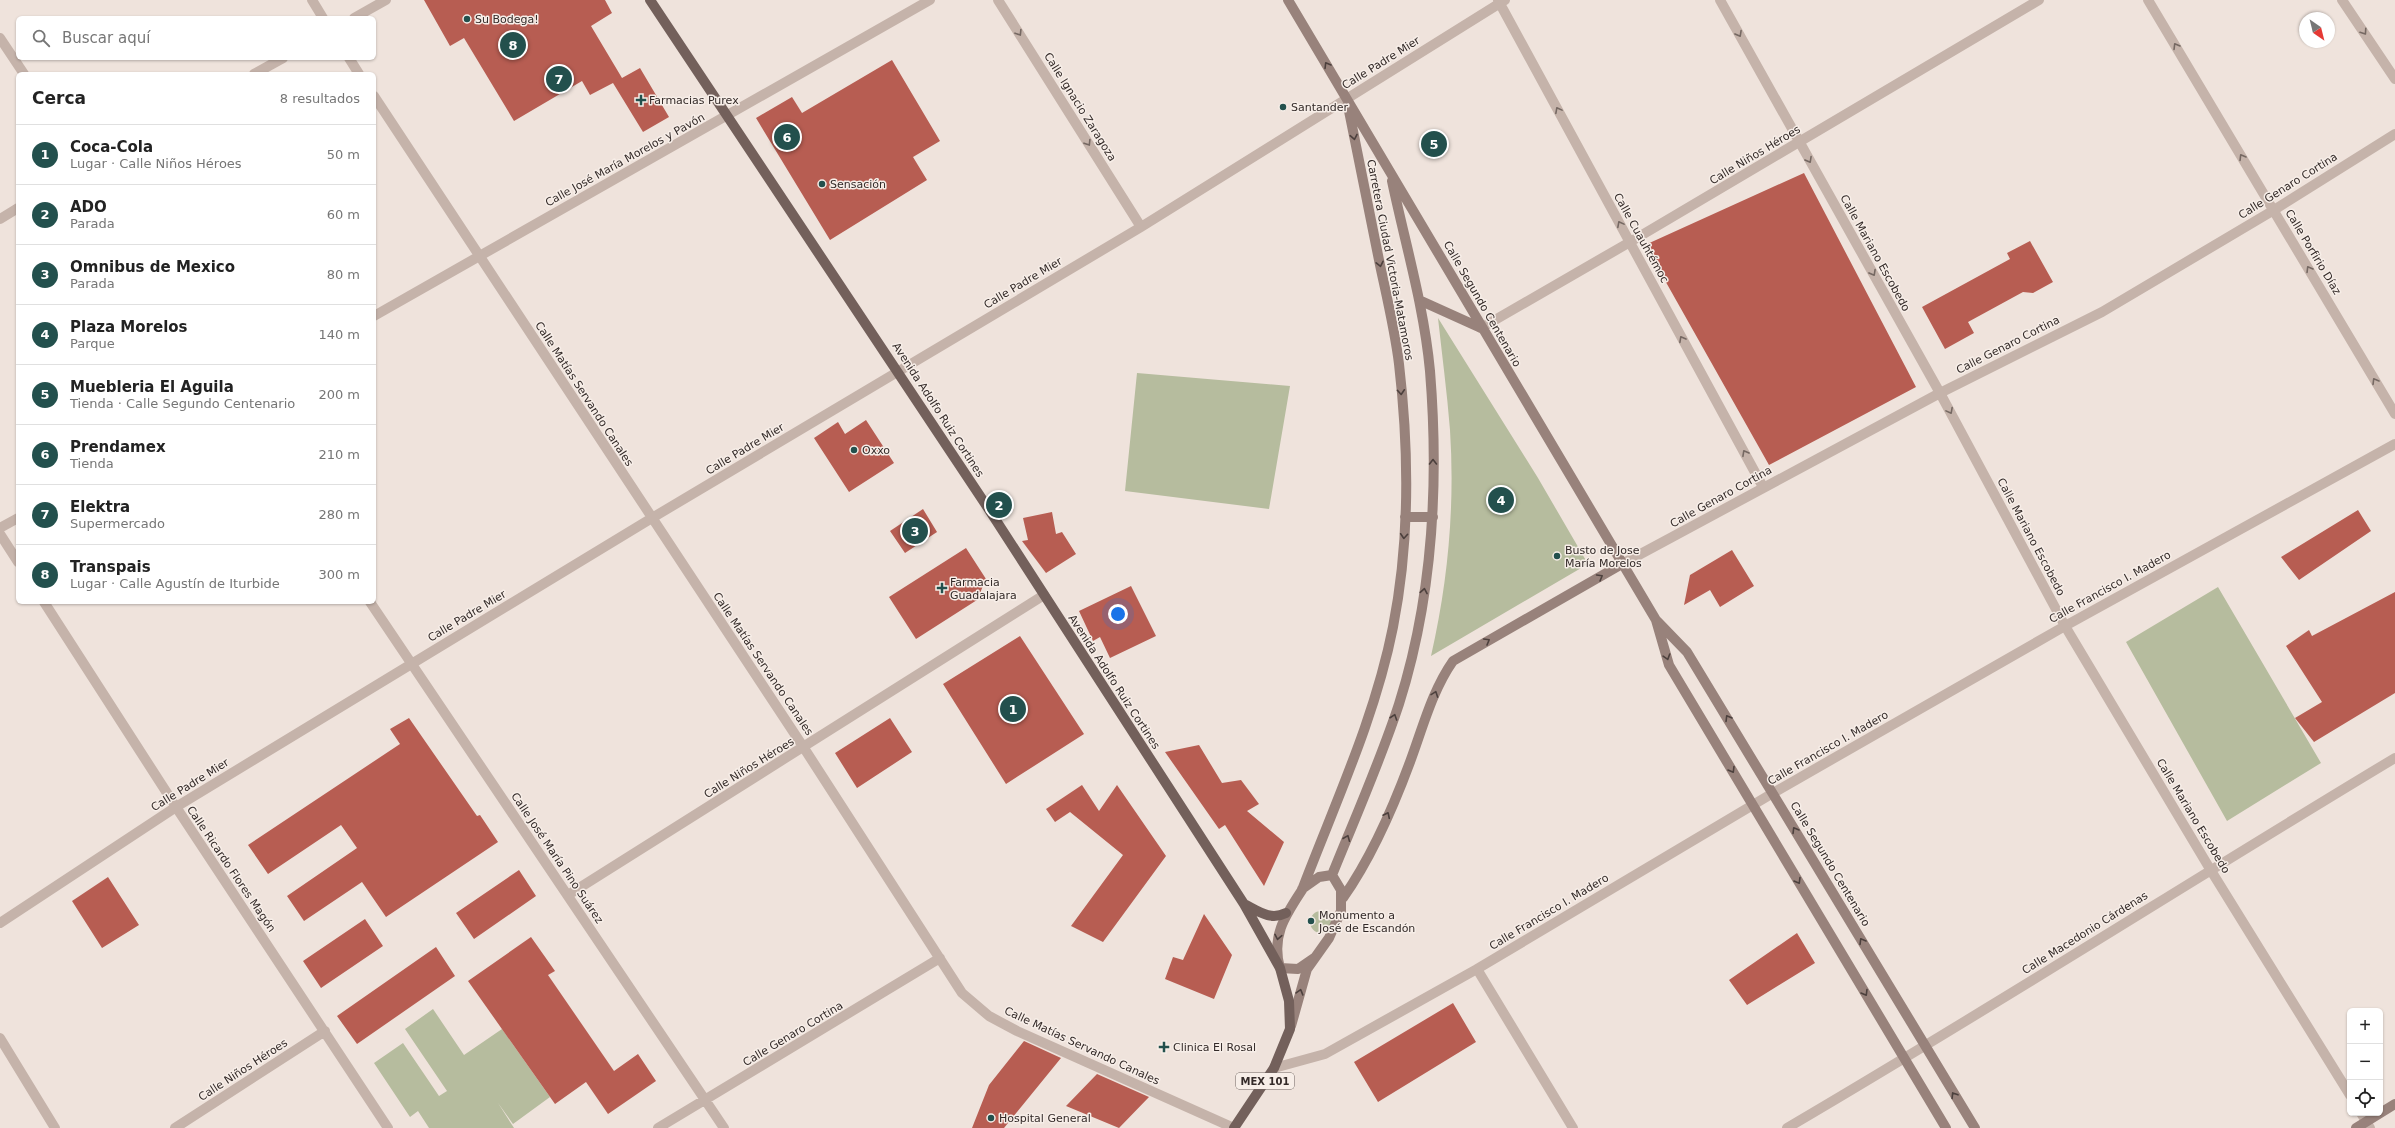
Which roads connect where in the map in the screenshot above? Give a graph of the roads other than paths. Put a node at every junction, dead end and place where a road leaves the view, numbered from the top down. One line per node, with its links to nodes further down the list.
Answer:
1 (312, 0): 12 (street)
2 (386, 0): 13 (street)
3 (650, 0): 23 (main road, Avenida Adolfo Ruiz Cortines / MEX 101)
4 (930, 0): 23 (street, Calle José María Morelos y Pavón)
5 (998, 0): 30 (street, Calle Ignacio Zaragoza, one-way to 30)
6 (1288, 0): 21 (street, Calle Segundo Centenario, one-way to 6)
7 (1720, 0): 25 (street, Calle Mariano Escobedo, one-way to 25)
8 (2039, 0): 25 (street, Calle Niños Héroes)
9 (2148, 0): 28 (street, Calle Porfirio Díaz, one-way to 9)
10 (2342, 0): 20 (street, one-way to 20)
11 (1501, 1): 21 (street, Calle Padre Mier); 31 (street, Calle Cuauhtémoc, one-way to 11)
12 (322, 16)
13 (358, 16)
14 (0, 38): 17 (street)
15 (279, 60): 18 (street)
16 (349, 60): 19 (street)
17 (23, 72)
18 (258, 72)
19 (358, 72)
20 (2395, 79)
21 (1347, 98): 26 (street, Calle Segundo Centenario); 30 (street, Calle Padre Mier); 41 (street, Carretera Ciudad Victoria-Matamoros, one-way to 41)
22 (376, 99): 32 (street, Calle Matías Servando Canales)
23 (727, 117): 32 (street, Calle José María Morelos y Pavón); 36 (main road, Avenida Adolfo Ruiz Cortines / MEX 101)
24 (2395, 134): 28 (street, Calle Genaro Cortina)
25 (1799, 142): 31 (street, Calle Niños Héroes); 37 (street, Calle Mariano Escobedo, one-way to 37)
26 (1390, 171): 33 (street, Carretera Ciudad Victoria-Matamoros); 35 (street, Calle Segundo Centenario)
27 (16, 209): 29 (street)
28 (2274, 210): 37 (street, Calle Genaro Cortina); 38 (street, Calle Porfirio Díaz, one-way to 28)
29 (0, 219)
30 (1141, 227): 36 (street, Calle Padre Mier)
31 (1630, 242): 35 (street, Calle Niños Héroes); 40 (street, Calle Cuauhtémoc, one-way to 31)
32 (478, 255): 34 (street, Calle José María Morelos y Pavón); 43 (street, Calle Matías Servando Canales)
33 (1419, 300): 35 (street); 42 (street, Carretera Ciudad Victoria-Matamoros, one-way to 33)
34 (376, 315)
35 (1481, 328): 48 (street, Calle Segundo Centenario)
36 (898, 370): 43 (street, Calle Padre Mier); 49 (main road, Avenida Adolfo Ruiz Cortines / MEX 101)
37 (1940, 393): 40 (street, Calle Genaro Cortina); 53 (street, Calle Mariano Escobedo, one-way to 53)
38 (2395, 414)
39 (2395, 444): 53 (street, Calle Francisco I. Madero)
40 (1763, 487): 48 (street, Calle Genaro Cortina)
41 (1405, 517): 42 (street); 62 (street, Carretera Ciudad Victoria-Matamoros, one-way to 62)
42 (1433, 517): 61 (street, Carretera Ciudad Victoria-Matamoros, one-way to 42)
43 (652, 518): 54 (street, Calle Padre Mier); 55 (street, Calle Matías Servando Canales)
44 (16, 519): 45 (street)
45 (0, 528)
46 (0, 534): 47 (street)
47 (16, 559)
48 (1622, 564): 52 (street, Calle Segundo Centenario); 64 (street, one-way to 48)
49 (1044, 595): 55 (street, Calle Niños Héroes); 65 (main road, Avenida Adolfo Ruiz Cortines / MEX 101)
50 (45, 604): 59 (street, Calle Ricardo Flores Magón)
51 (371, 604): 54 (street, Calle José María Pino Suárez)
52 (1656, 620): 57 (street, Calle Segundo Centenario, one-way to 52); 58 (street, Calle Segundo Centenario, one-way to 58)
53 (2065, 626): 57 (street, Calle Francisco I. Madero); 60 (street, Calle Mariano Escobedo)
54 (410, 665): 59 (street, Calle Padre Mier); 63 (street, Calle José María Pino Suárez)
55 (804, 748): 63 (street, Calle Niños Héroes); 68 (street, Calle Matías Servando Canales)
56 (2395, 758): 60 (street, Calle Macedonio Cárdenas)
57 (1773, 793): 58 (street, Calle Francisco I. Madero); 75 (street, Calle Segundo Centenario, one-way to 57)
58 (1753, 805): 71 (street, Calle Francisco I. Madero); 76 (street, Calle Segundo Centenario, one-way to 76)
59 (176, 807): 67 (street, Calle Padre Mier); 73 (street, Calle Ricardo Flores Magón)
60 (2210, 869): 75 (street, Calle Macedonio Cárdenas); 78 (street, Calle Mariano Escobedo)
61 (1332, 874): 62 (street, Carretera Ciudad Victoria-Matamoros); 64 (street)
62 (1302, 890): 66 (street, Carretera Ciudad Victoria-Matamoros)
63 (568, 895): 79 (street, Calle José María Pino Suárez)
64 (1343, 898): 69 (street)
65 (1244, 904): 66 (main road); 70 (main road, Avenida Adolfo Ruiz Cortines / MEX 101)
66 (1286, 913): 70 (street, Carretera Ciudad Victoria-Matamoros, one-way to 70)
67 (0, 923)
68 (940, 958): 79 (street, Calle Genaro Cortina); 87 (street, Calle Matías Servando Canales)
69 (1314, 958): 70 (street); 72 (street, one-way to 69)
70 (1280, 968): 72 (main road, Avenida Adolfo Ruiz Cortines / MEX 101)
71 (1477, 969): 77 (street, Calle Francisco I. Madero); 88 (street)
72 (1290, 1029): 77 (main road, MEX 101)
73 (325, 1031): 83 (street, Calle Niños Héroes); 84 (street, Calle Ricardo Flores Magón)
74 (0, 1038): 82 (street)
75 (1924, 1047): 76 (street, Calle Macedonio Cárdenas); 91 (street, Calle Segundo Centenario, one-way to 75)
76 (1904, 1059): 89 (street, Calle Macedonio Cárdenas); 90 (street, Calle Segundo Centenario)
77 (1274, 1068): 87 (main road, MEX 101)
78 (2347, 1090)
79 (706, 1101): 85 (street, Calle Genaro Cortina); 86 (street, Calle José María Pino Suárez)
80 (2395, 1104): 81 (street)
81 (2366, 1121): 92 (street)
82 (55, 1128)
83 (175, 1128)
84 (388, 1128)
85 (658, 1128)
86 (724, 1128)
87 (1234, 1128)
88 (1573, 1128)
89 (1787, 1128)
90 (1946, 1128)
91 (1975, 1128)
92 (2356, 1128)

